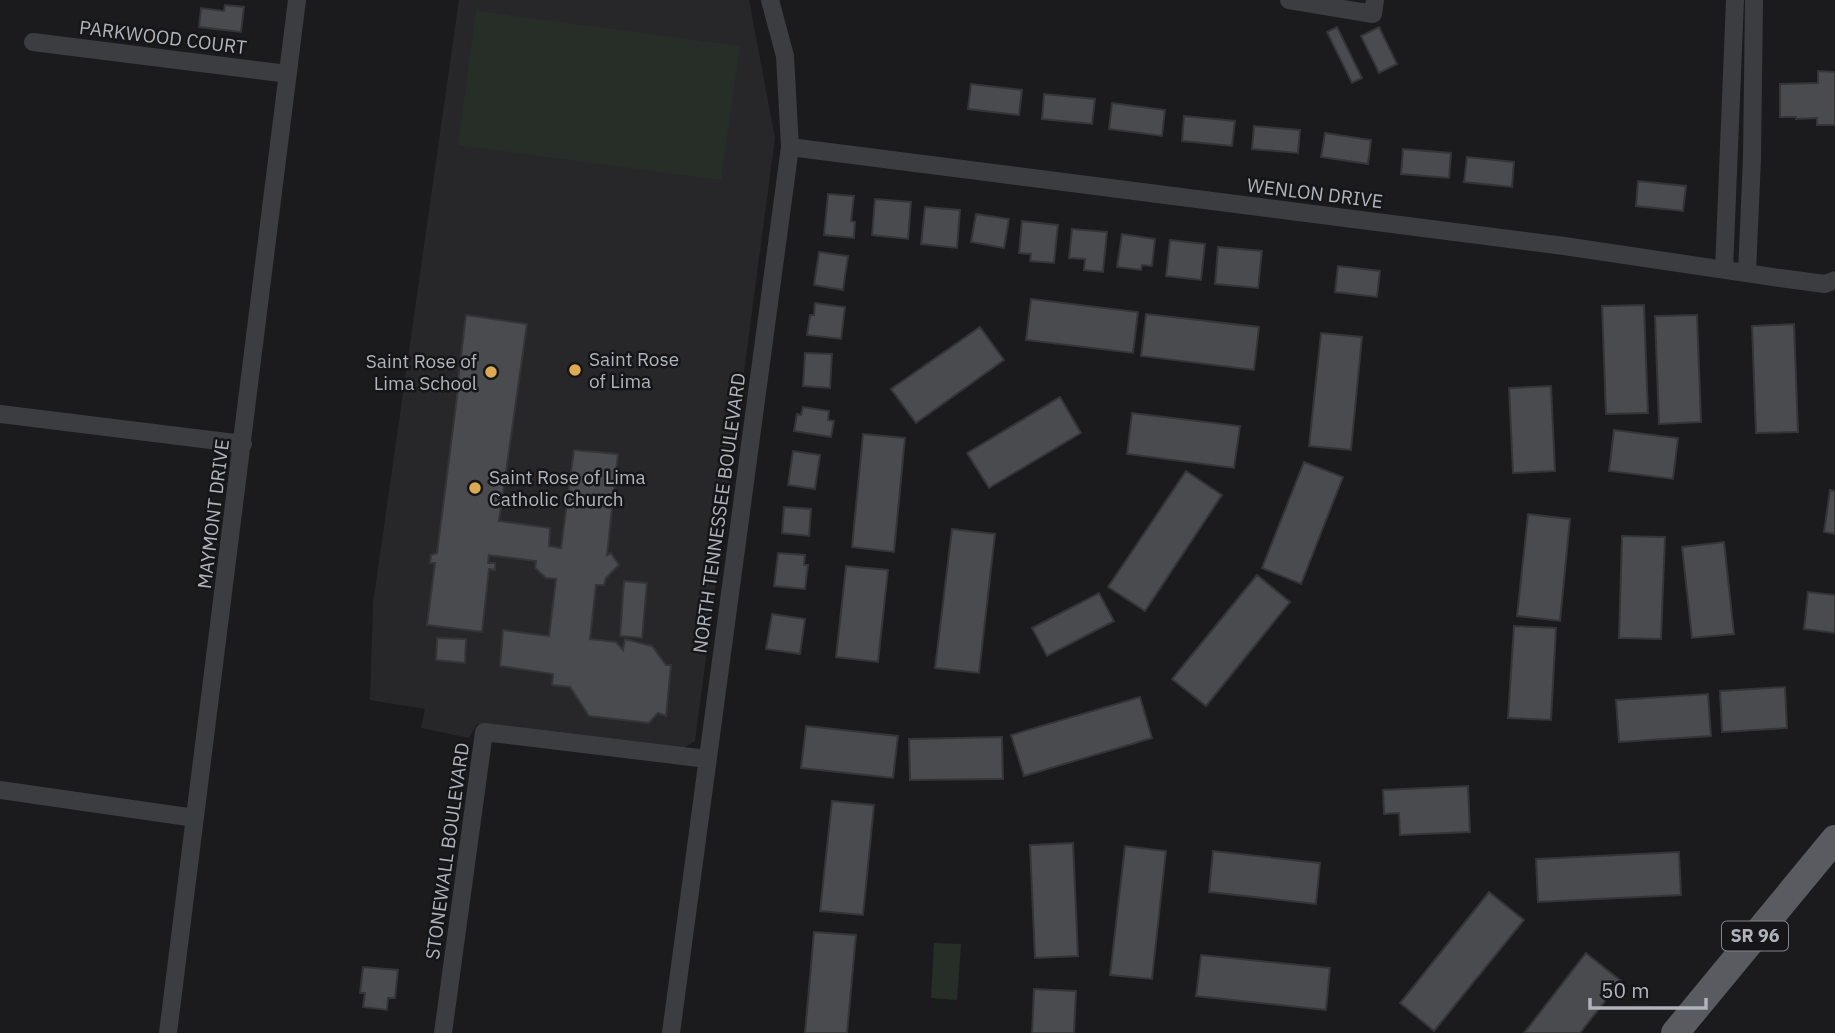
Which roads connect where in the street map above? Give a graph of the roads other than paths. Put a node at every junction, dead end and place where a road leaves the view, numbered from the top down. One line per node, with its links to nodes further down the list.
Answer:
1 (297, 0): 8 (street, MAYMONT DRIVE)
2 (770, 0): 9 (street, NORTH TENNESSEE BOULEVARD)
3 (1289, 0): 6 (street)
4 (1734, 0): 10 (street)
5 (1754, 0): 11 (street)
6 (1374, 7)
7 (33, 42): 8 (street, PARKWOOD COURT)
8 (288, 74): 14 (street, MAYMONT DRIVE)
9 (790, 147): 10 (street, WENLON DRIVE); 15 (street, NORTH TENNESSEE BOULEVARD)
10 (1724, 270): 11 (street, WENLON DRIVE)
11 (1747, 273): 12 (street, WENLON DRIVE)
12 (1835, 280)
13 (0, 414): 14 (street)
14 (243, 444): 17 (street, MAYMONT DRIVE)
15 (707, 759): 20 (street, STONEWALL BOULEVARD); 21 (street, NORTH TENNESSEE BOULEVARD)
16 (0, 790): 17 (street)
17 (195, 818): 19 (street, MAYMONT DRIVE)
18 (1835, 839): 22 (main road, SR 96)
19 (168, 1033)
20 (443, 1033)
21 (671, 1033)
22 (1675, 1033)

